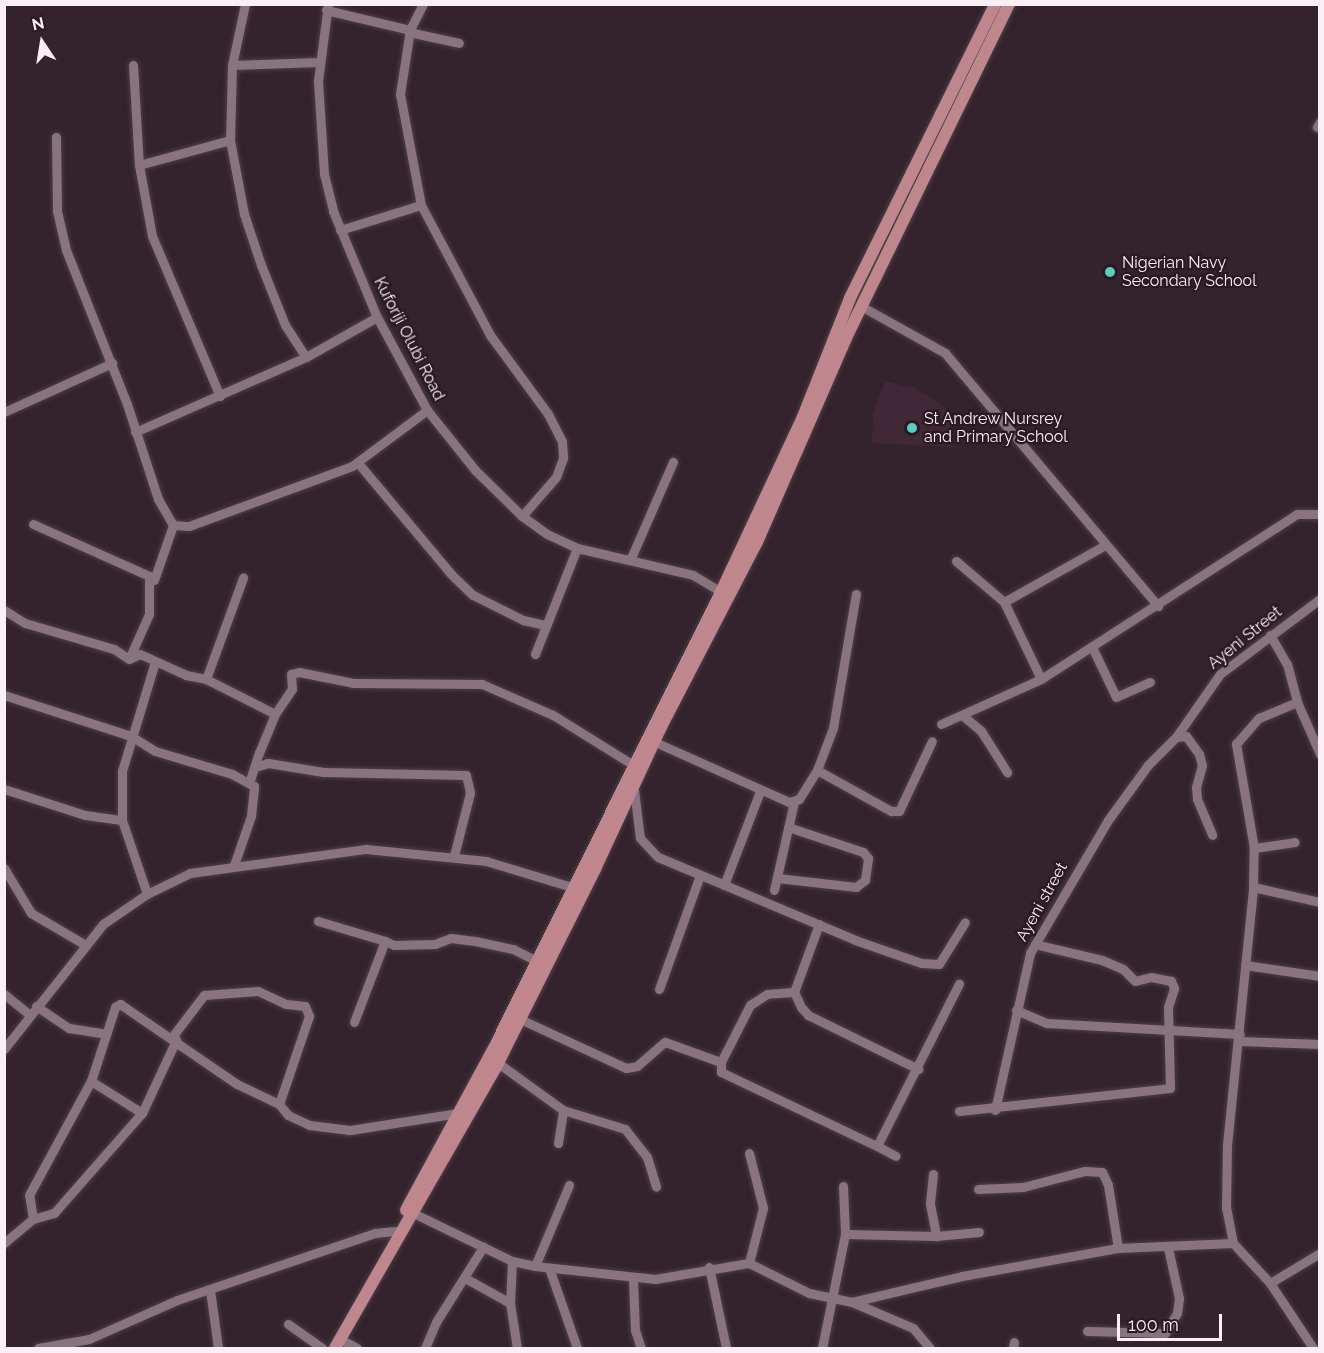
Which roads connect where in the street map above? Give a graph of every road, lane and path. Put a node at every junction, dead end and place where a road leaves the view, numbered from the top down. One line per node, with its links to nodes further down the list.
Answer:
1 (245, 4): 10 (street)
2 (423, 4): 6 (street)
3 (994, 4): 23 (main road)
4 (1009, 4): 16 (main road)
5 (327, 7): 6 (street); 8 (street, Kuforiji Olubi Road)
6 (410, 31): 7 (street); 14 (street)
7 (459, 43)
8 (319, 62): 10 (street); 15 (street, Kuforiji Olubi Road)
9 (133, 65): 13 (street)
10 (232, 65): 12 (street)
11 (56, 137): 19 (street)
12 (230, 140): 13 (street); 18 (street)
13 (139, 165): 20 (street)
14 (421, 205): 15 (street); 28 (street)
15 (340, 231): 17 (street, Kuforiji Olubi Road)
16 (861, 306): 23 (main road); 31 (street)
17 (377, 317): 18 (street); 21 (street, Kuforiji Olubi Road)
18 (306, 357): 20 (street)
19 (112, 363): 22 (street); 24 (street)
20 (220, 396): 24 (street)
21 (427, 410): 26 (street); 28 (street, Kuforiji Olubi Road)
22 (4, 412)
23 (808, 419): 37 (main road); 52 (main road)
24 (135, 432): 30 (street)
25 (673, 462): 33 (street)
26 (358, 463): 30 (street); 43 (street)
27 (1320, 514): 41 (street)
28 (522, 516): 32 (street, Kuforiji Olubi Road)
29 (33, 524): 35 (street)
30 (173, 525): 35 (street)
31 (1105, 545): 40 (street); 41 (street)
32 (577, 548): 33 (street, Kuforiji Olubi Road); 43 (street)
33 (631, 558): 37 (street, Kuforiji Olubi Road)
34 (956, 561): 40 (street)
35 (149, 576): 47 (street)
36 (243, 578): 49 (street)
37 (721, 592): 52 (main road)
38 (856, 594): 65 (street)
39 (1320, 598): 44 (street, Ayeni Street)
40 (1004, 602): 50 (street)
41 (1158, 606): 45 (street)
42 (4, 610): 47 (street)
43 (544, 625): 46 (street)
44 (1270, 635): 54 (street); 59 (street, Ayeni Street)
45 (1092, 647): 50 (street); 51 (street)
46 (535, 654)
47 (129, 659): 48 (street)
48 (155, 662): 49 (street); 58 (street)
49 (206, 679): 55 (street)
50 (1041, 679): 56 (street)
51 (1150, 682)
52 (676, 688): 61 (main road); 63 (main road)
53 (4, 695): 58 (street)
54 (1297, 702): 62 (street); 76 (street)
55 (275, 714): 63 (street); 64 (street)
56 (962, 715): 57 (street); 66 (street)
57 (941, 724)
58 (131, 736): 67 (street); 72 (street)
59 (1176, 737): 74 (street); 93 (street, Ayeni street)
60 (932, 741): 65 (street)
61 (655, 742): 69 (main road); 70 (street)
62 (1320, 754)
63 (635, 766): 84 (main road)
64 (255, 767): 67 (street); 77 (street)
65 (816, 770): 71 (street)
66 (1006, 772)
67 (254, 786): 78 (street)
68 (4, 789): 72 (street)
69 (634, 790): 80 (street); 104 (main road)
70 (760, 791): 71 (street); 82 (street)
71 (794, 802): 73 (street)
72 (122, 820): 86 (street)
73 (789, 827): 81 (street); 81 (street)
74 (1212, 835)
75 (1295, 842): 76 (street)
76 (1254, 848): 83 (street)
77 (454, 856): 78 (street); 84 (street)
78 (234, 865): 86 (street)
79 (4, 868): 92 (street)
80 (700, 875): 82 (street); 98 (street)
81 (777, 878): 85 (street)
82 (724, 885): 90 (street)
83 (1253, 887): 87 (street); 95 (street)
84 (575, 888): 94 (main road)
85 (774, 890)
86 (147, 894): 92 (street)
87 (1320, 902)
88 (318, 921): 91 (street)
89 (965, 922): 90 (street)
90 (819, 924): 99 (street)
91 (385, 941): 94 (street); 105 (street)
92 (84, 944): 101 (street)
93 (1035, 944): 102 (street, Ayeni street); 106 (street)
94 (535, 960): 121 (main road)
95 (1245, 965): 96 (street); 108 (street)
96 (1320, 976)
97 (959, 984): 114 (street)
98 (659, 989)
99 (794, 992): 112 (street); 114 (street)
100 (4, 994): 103 (street)
101 (36, 1006): 103 (street); 107 (street)
102 (1016, 1010): 106 (street); 118 (street, Ayeni street)
103 (30, 1015): 111 (street)
104 (520, 1019): 112 (street); 113 (main road)
105 (354, 1022)
106 (1167, 1031): 108 (street); 118 (street)
107 (106, 1034): 109 (street); 115 (street)
108 (1240, 1037): 110 (street); 138 (street)
109 (174, 1039): 116 (street); 116 (street); 120 (street)
110 (1320, 1044)
111 (4, 1049)
112 (721, 1062): 123 (street)
113 (498, 1063): 117 (street); 131 (main road)
114 (918, 1069): 123 (street)
115 (91, 1081): 120 (street); 132 (street)
116 (279, 1104): 121 (street)
117 (563, 1110): 122 (street); 129 (street)
118 (995, 1110): 119 (street)
119 (959, 1111)
120 (142, 1113): 132 (street)
121 (459, 1113): 131 (main road)
122 (558, 1143)
123 (877, 1146): 125 (street)
124 (749, 1153): 144 (street)
125 (896, 1156)
126 (933, 1174): 136 (street)
127 (569, 1185): 145 (street)
128 (843, 1186): 135 (street)
129 (656, 1187)
130 (978, 1189): 140 (street)
131 (410, 1212): 133 (main road); 139 (street); 158 (main road)
132 (33, 1219): 137 (street)
133 (395, 1231): 151 (street); 162 (main road)
134 (979, 1232): 136 (street)
135 (845, 1234): 136 (street); 152 (street)
136 (936, 1236)
137 (4, 1243)
138 (1233, 1244): 141 (street); 150 (street)
139 (483, 1247): 143 (street); 148 (street)
140 (1118, 1248): 141 (street); 153 (street)
141 (1168, 1248): 156 (street)
142 (1320, 1253): 150 (street)
143 (512, 1261): 145 (street); 154 (street)
144 (749, 1263): 146 (street); 152 (street)
145 (535, 1266): 147 (street)
146 (709, 1267): 149 (street); 168 (street)
147 (549, 1268): 149 (street); 166 (street)
148 (465, 1278): 154 (street); 164 (street)
149 (633, 1280): 167 (street)
150 (1270, 1283): 171 (street)
151 (210, 1290): 157 (street); 160 (street)
152 (832, 1300): 153 (street); 169 (street)
153 (852, 1302): 170 (street)
154 (510, 1303): 165 (street)
155 (288, 1324): 161 (street)
156 (1087, 1331)
157 (91, 1344): 159 (street)
158 (337, 1344): 163 (street)
159 (38, 1348)
160 (218, 1348)
161 (322, 1348)
162 (327, 1348)
163 (357, 1348)
164 (425, 1348)
165 (517, 1348)
166 (577, 1348)
167 (641, 1348)
168 (726, 1348)
169 (822, 1348)
170 (930, 1348)
171 (1313, 1348)

